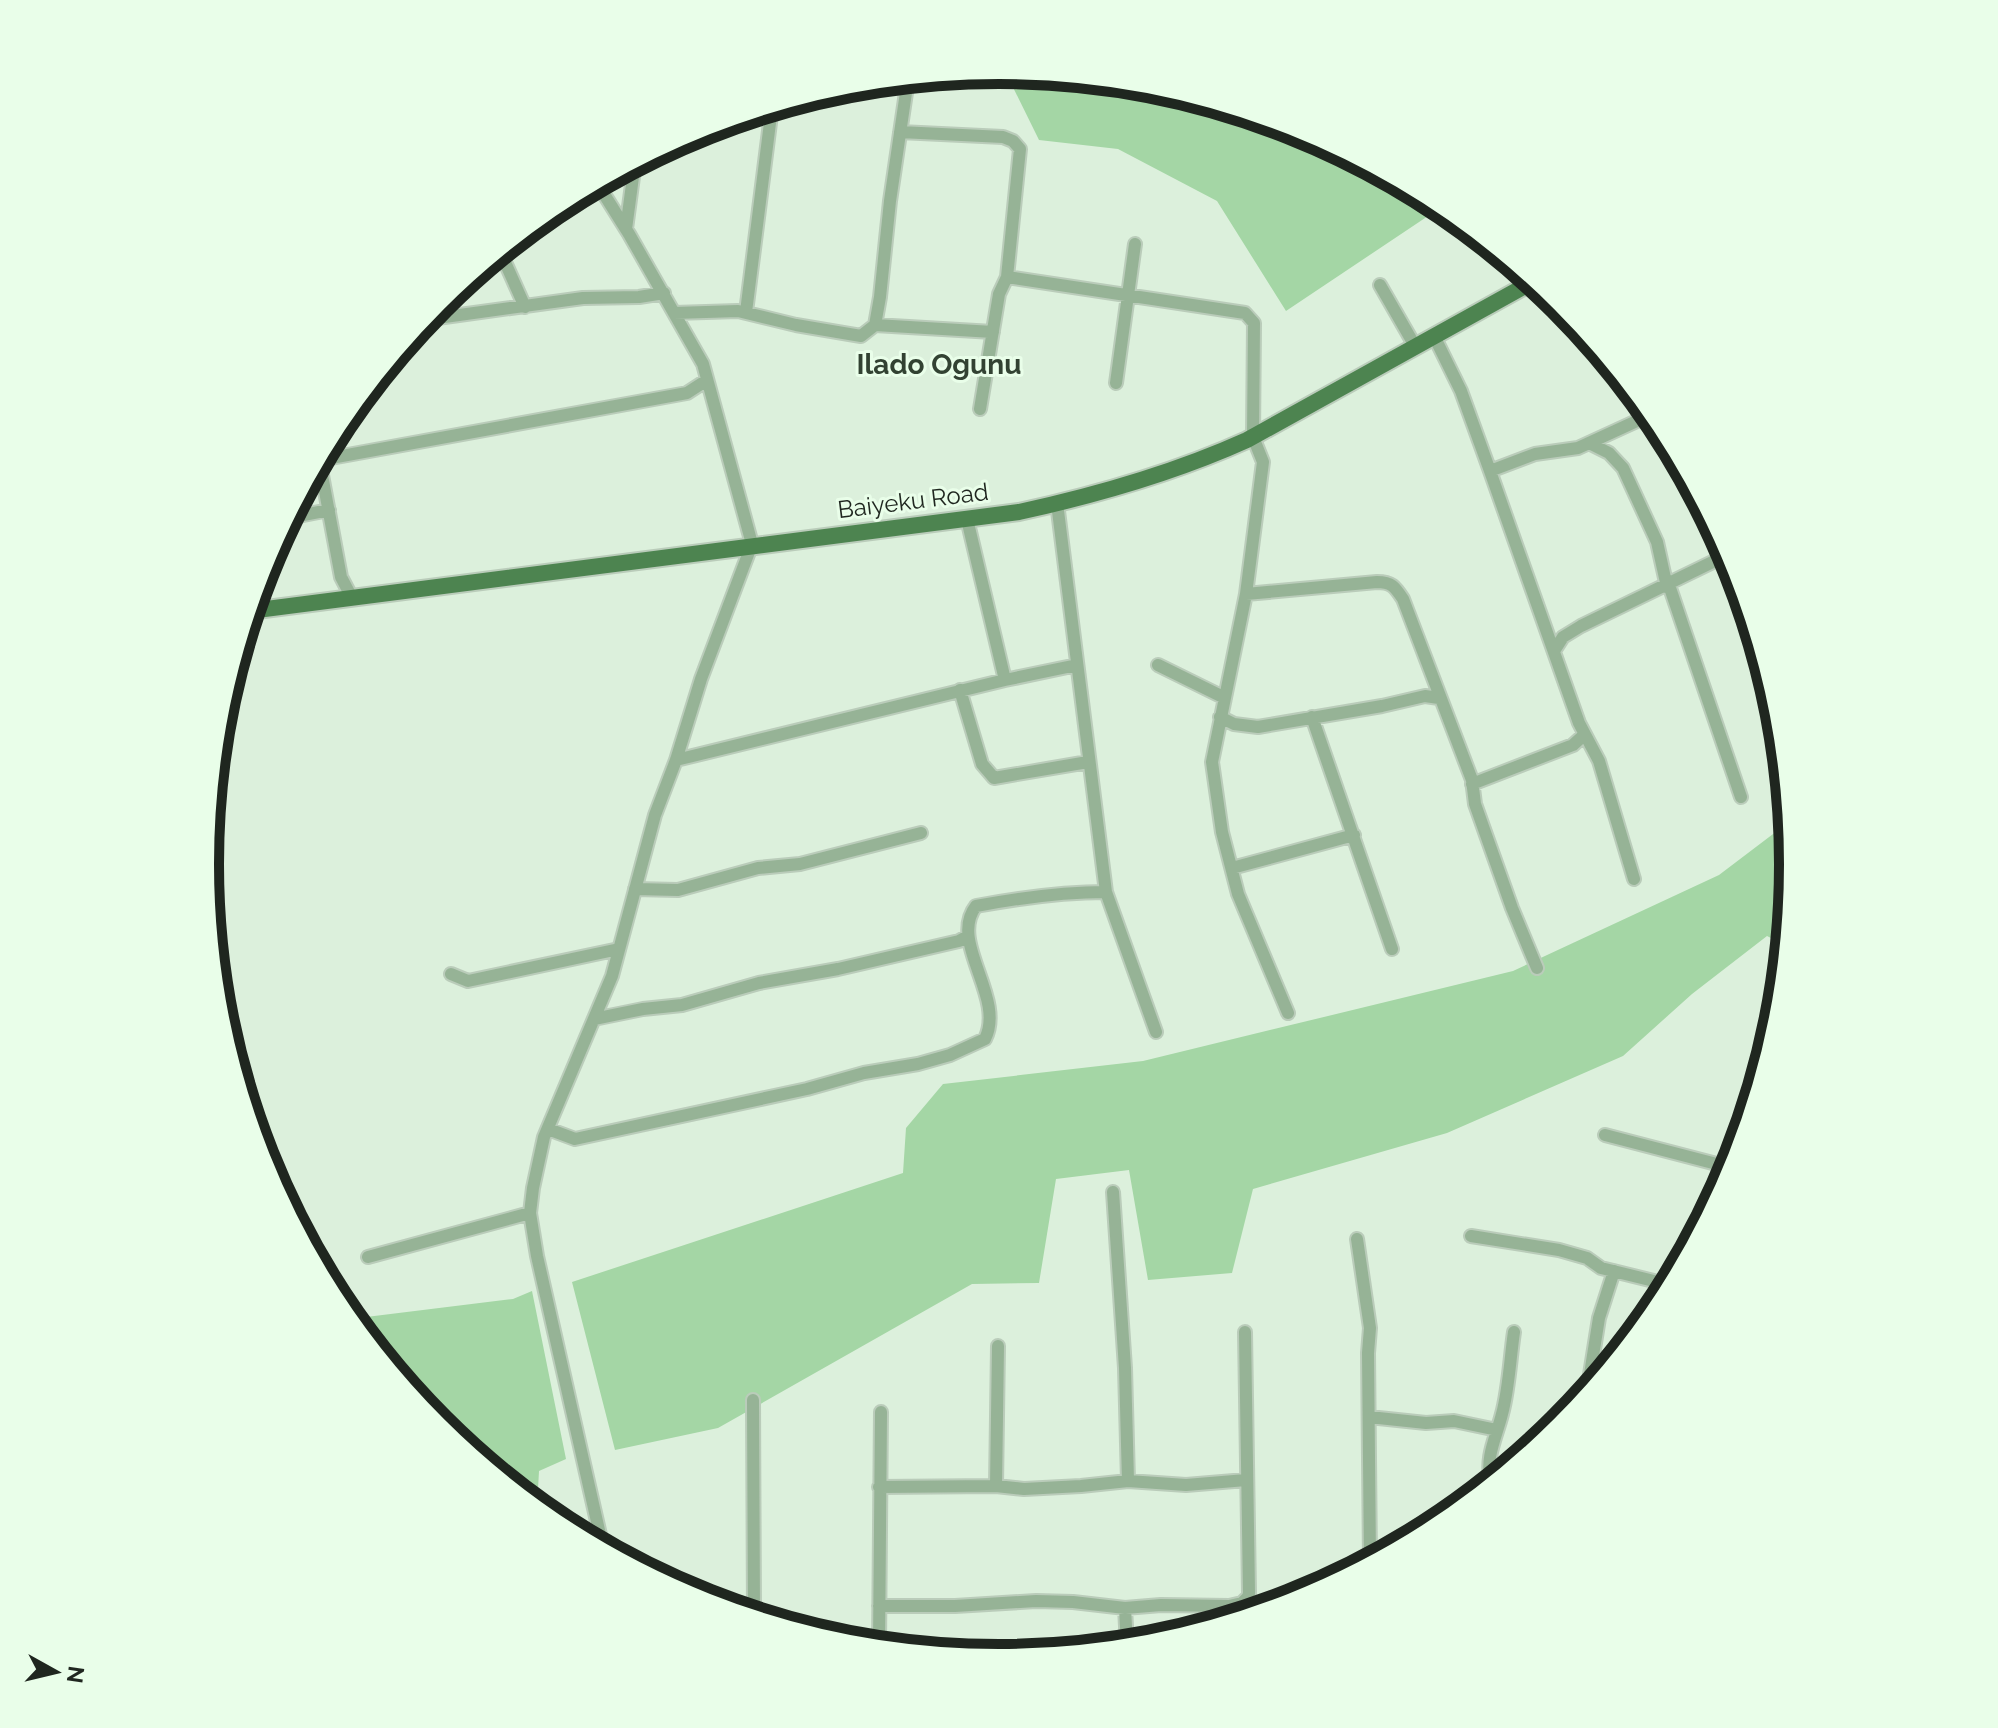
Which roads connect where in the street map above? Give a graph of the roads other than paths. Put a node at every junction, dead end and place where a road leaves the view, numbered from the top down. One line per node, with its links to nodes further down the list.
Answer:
1 (906, 90): 3 (street)
2 (771, 119): 15 (street)
3 (900, 132): 9 (street); 18 (street)
4 (633, 176): 6 (street)
5 (603, 193): 6 (street)
6 (626, 229): 12 (street)
7 (1135, 244): 13 (street)
8 (505, 261): 14 (street)
9 (1007, 277): 13 (street); 19 (street)
10 (1380, 285): 21 (street)
11 (1523, 287): 20 (main road, Baiyeku Road)
12 (664, 293): 14 (street); 16 (street)
13 (1129, 295): 23 (street); 28 (street)
14 (525, 307): 17 (street)
15 (746, 312): 16 (street); 18 (street)
16 (674, 313): 22 (street)
17 (442, 318)
18 (875, 325): 19 (street)
19 (993, 332): 26 (street)
20 (1434, 336): 21 (main road, Baiyeku Road); 31 (street)
21 (1415, 346): 28 (main road, Baiyeku Road)
22 (707, 380): 24 (street); 25 (street)
23 (1116, 383)
24 (687, 393): 25 (street); 30 (street)
25 (712, 400): 37 (street)
26 (980, 409)
27 (1640, 420): 29 (street)
28 (1253, 437): 33 (main road, Baiyeku Road); 40 (street)
29 (1589, 443): 31 (street); 39 (street)
30 (334, 457)
31 (1490, 471): 43 (street)
32 (323, 476): 34 (street)
33 (1057, 503): 36 (main road, Baiyeku Road); 46 (street)
34 (329, 510): 35 (street); 41 (street)
35 (301, 515)
36 (967, 519): 37 (main road, Baiyeku Road); 48 (street)
37 (752, 544): 41 (main road, Baiyeku Road); 55 (street)
38 (1717, 560): 39 (street)
39 (1668, 586): 44 (street); 58 (street)
40 (1246, 594): 50 (street); 51 (street)
41 (345, 599): 42 (main road, Baiyeku Road)
42 (261, 610)
43 (1547, 633): 44 (street); 45 (street)
44 (1563, 637): 45 (street)
45 (1554, 651): 54 (street)
46 (1077, 665): 48 (street); 56 (street)
47 (1158, 665): 51 (street)
48 (1005, 680): 49 (street)
49 (960, 690): 55 (street); 56 (street)
50 (1432, 697): 53 (street); 57 (street)
51 (1225, 698): 52 (street)
52 (1220, 717): 53 (street); 61 (street)
53 (1312, 717): 60 (street)
54 (1584, 735): 57 (street); 62 (street)
55 (676, 760): 63 (street)
56 (1088, 762): 64 (street)
57 (1472, 784): 68 (street)
58 (1741, 797)
59 (921, 833): 63 (street)
60 (1354, 835): 61 (street); 67 (street)
61 (1232, 868): 70 (street)
62 (1634, 879)
63 (635, 889): 66 (street)
64 (1106, 892): 65 (street); 72 (street)
65 (968, 936): 71 (street); 73 (street)
66 (619, 949): 69 (street); 71 (street)
67 (1392, 949)
68 (1537, 968)
69 (451, 974)
70 (1288, 1013)
71 (594, 1019): 73 (street)
72 (1156, 1032)
73 (548, 1129): 77 (street)
74 (1605, 1135): 75 (street)
75 (1719, 1165)
76 (1113, 1192): 93 (street)
77 (530, 1213): 80 (street); 96 (street)
78 (1471, 1236): 81 (street)
79 (1357, 1239): 89 (street)
80 (368, 1257)
81 (1614, 1271): 82 (street); 86 (street)
82 (1657, 1282)
83 (1245, 1332): 92 (street)
84 (1514, 1332): 90 (street)
85 (998, 1346): 94 (street)
86 (1590, 1372)
87 (753, 1400): 98 (street)
88 (881, 1412): 95 (street)
89 (1369, 1417): 90 (street); 97 (street)
90 (1497, 1430): 91 (street)
91 (1490, 1469)
92 (1246, 1480): 93 (street); 99 (street)
93 (1128, 1481): 94 (street)
94 (996, 1486): 95 (street)
95 (879, 1487): 100 (street)
96 (600, 1533)
97 (1370, 1550)
98 (754, 1605)
99 (1242, 1605)
100 (879, 1606): 101 (street); 104 (street)
101 (1125, 1608): 102 (street); 103 (street)
102 (1226, 1610)
103 (1126, 1633)
104 (879, 1634)

